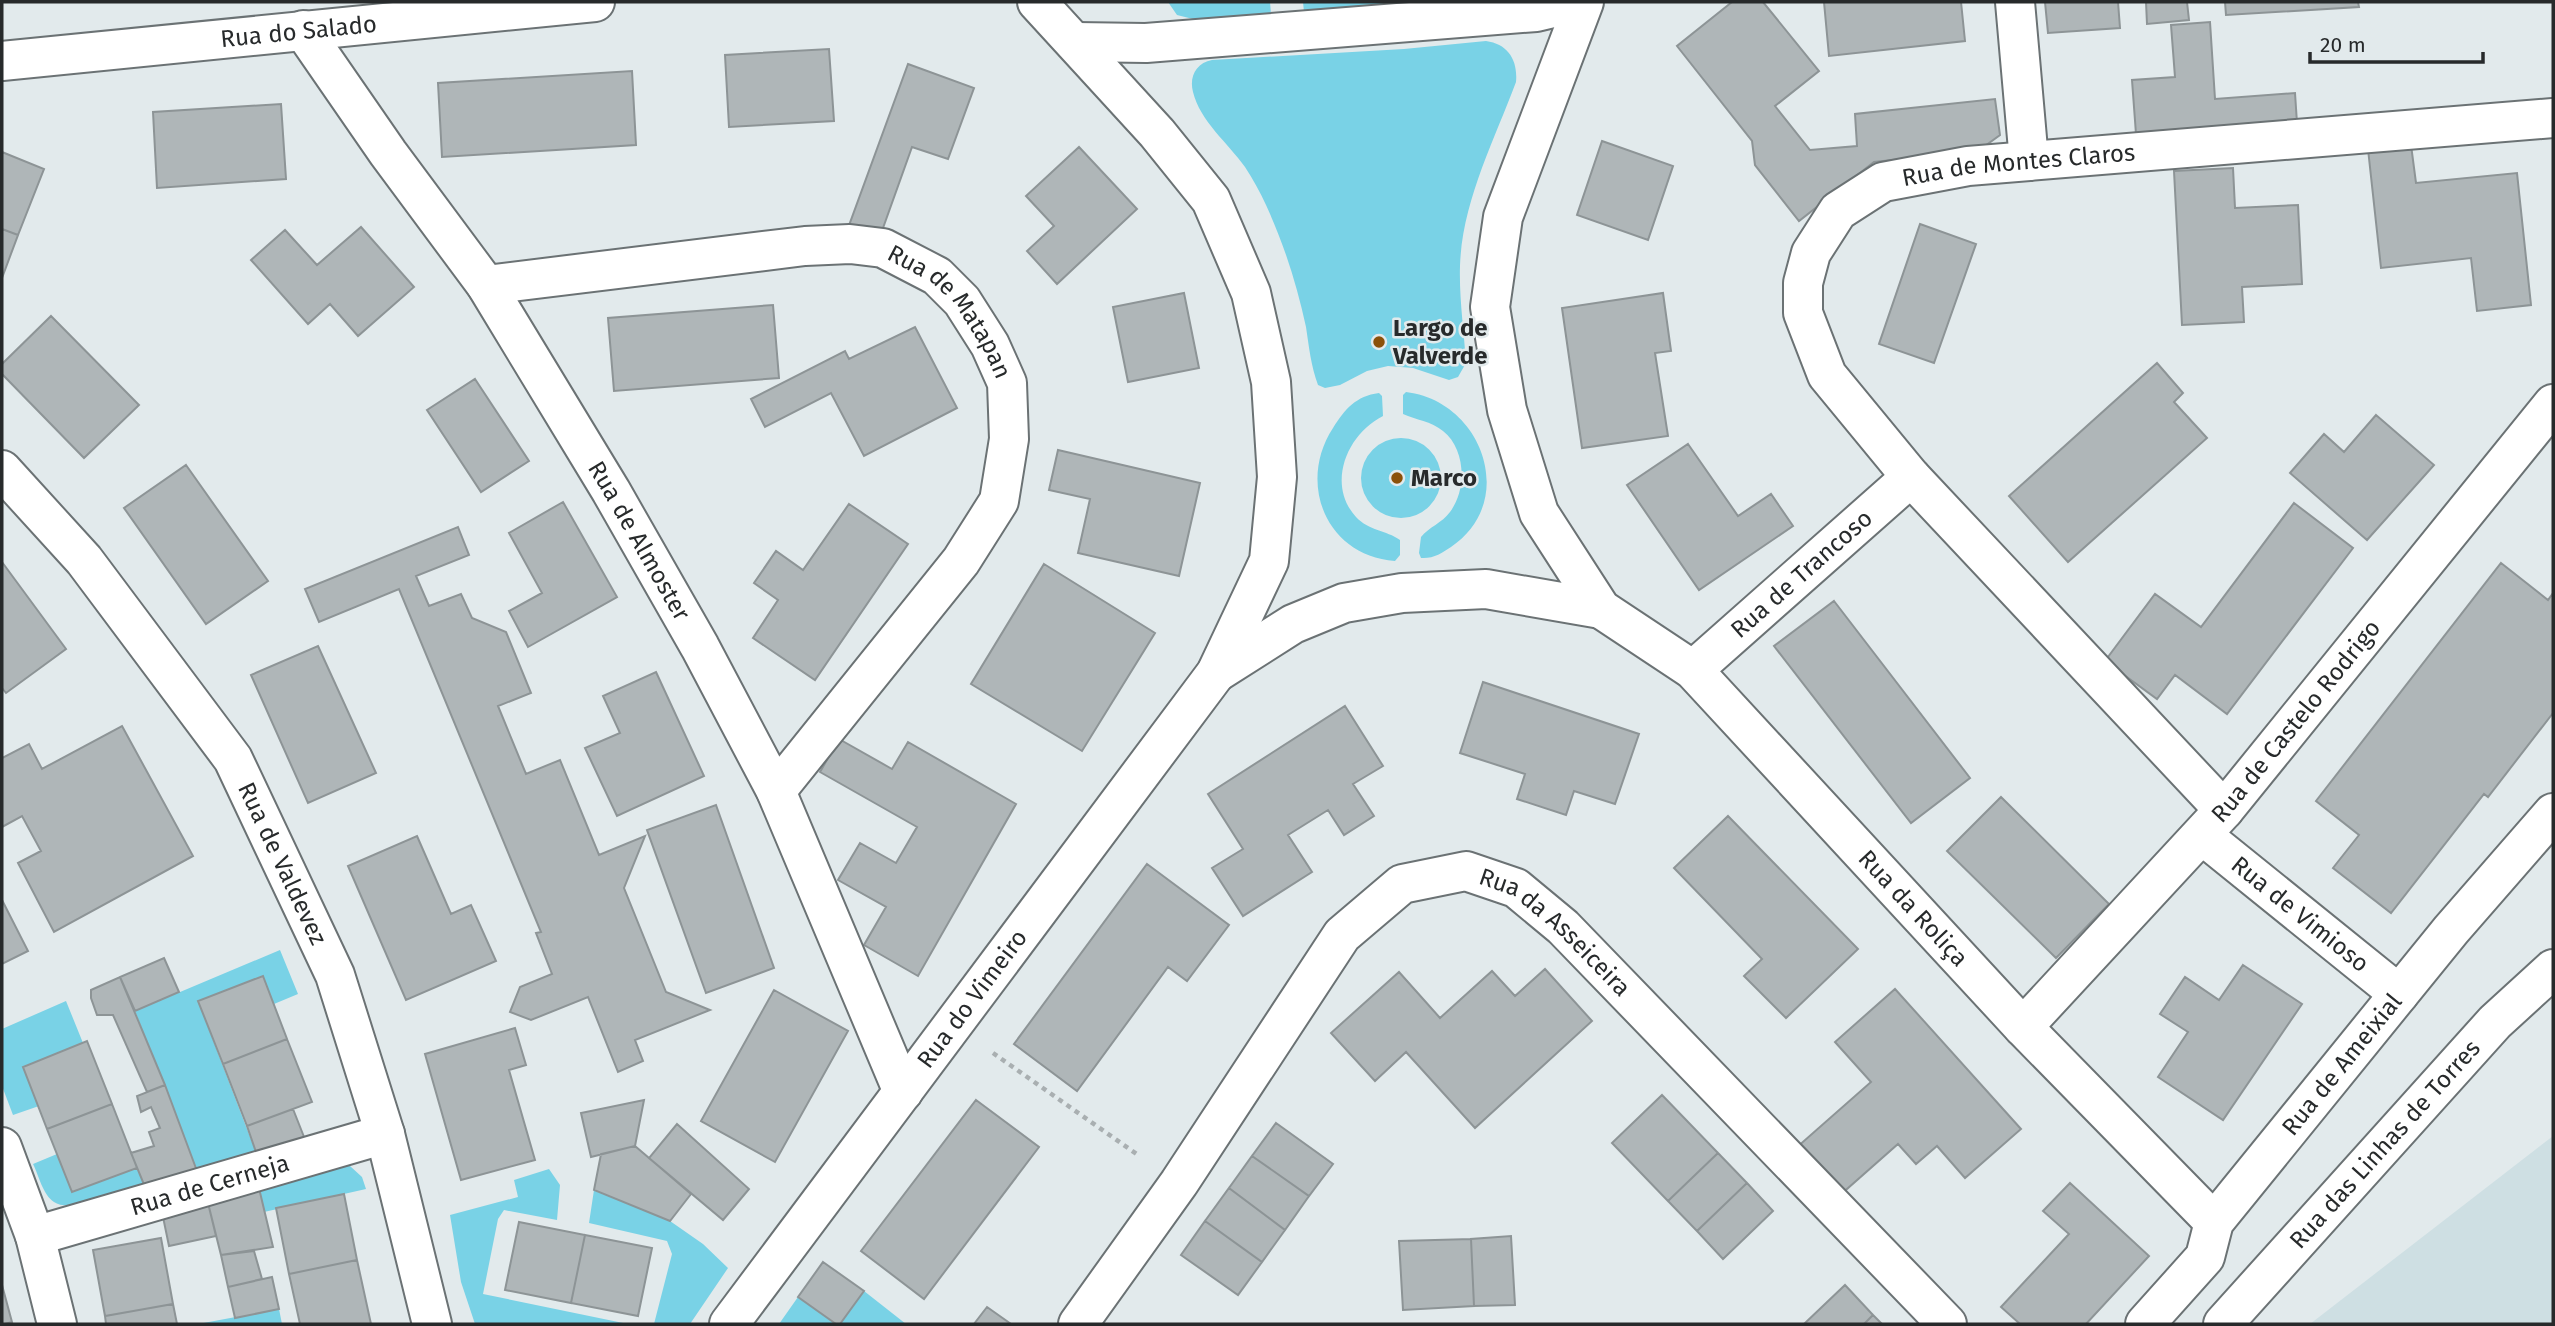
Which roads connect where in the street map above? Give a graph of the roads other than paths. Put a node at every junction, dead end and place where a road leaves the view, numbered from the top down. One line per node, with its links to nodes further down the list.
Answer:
1 (595, 2): 6 (street, Rua do Salado)
2 (1037, 2): 7 (street)
3 (1578, 2): 7 (street)
4 (1584, 2): 15 (street)
5 (2015, 2): 10 (street)
6 (303, 30): 8 (street, Rua do Salado); 11 (street, Rua de Almoster)
7 (1076, 42): 17 (street)
8 (2, 61)
9 (2553, 118): 10 (street, Rua de Montes Claros)
10 (2029, 161): 14 (street, Rua de Montes Claros)
11 (486, 285): 18 (street, Rua de Almoster); 18 (street, Rua de Matapan)
12 (2553, 404): 20 (street, Rua de Castelo Rodrigo)
13 (2, 470): 25 (street, Rua de Valdevez)
14 (1911, 477): 16 (street, Rua de Trancoso); 20 (street, Rua de Montes Claros)
15 (1601, 609): 16 (street, Rua da Roliça); 17 (street)
16 (1693, 670): 23 (street, Rua da Roliça)
17 (1216, 673): 24 (street, Rua do Vimeiro)
18 (776, 791): 24 (street, Rua de Almoster)
19 (2553, 813): 22 (street, Rua de Ameixial)
20 (2213, 823): 22 (street, Rua de Vimioso); 23 (street, Rua de Castelo Rodrigo)
21 (2553, 970): 35 (street, Rua das Linhas de Torres)
22 (2399, 994): 27 (street, Rua de Ameixial)
23 (2023, 1027): 27 (street, Rua da Roliça)
24 (903, 1092): 31 (street, Rua do Vimeiro)
25 (385, 1134): 28 (street, Rua de Cerneja); 30 (street, Rua de Valdevez)
26 (2, 1146): 28 (street)
27 (2214, 1222): 34 (street, Rua de Ameixial)
28 (35, 1236): 29 (street)
29 (57, 1324)
30 (432, 1324)
31 (729, 1324)
32 (1078, 1324): 33 (street, Rua da Asseiceira)
33 (1947, 1324)
34 (2145, 1324)
35 (2223, 1324)

